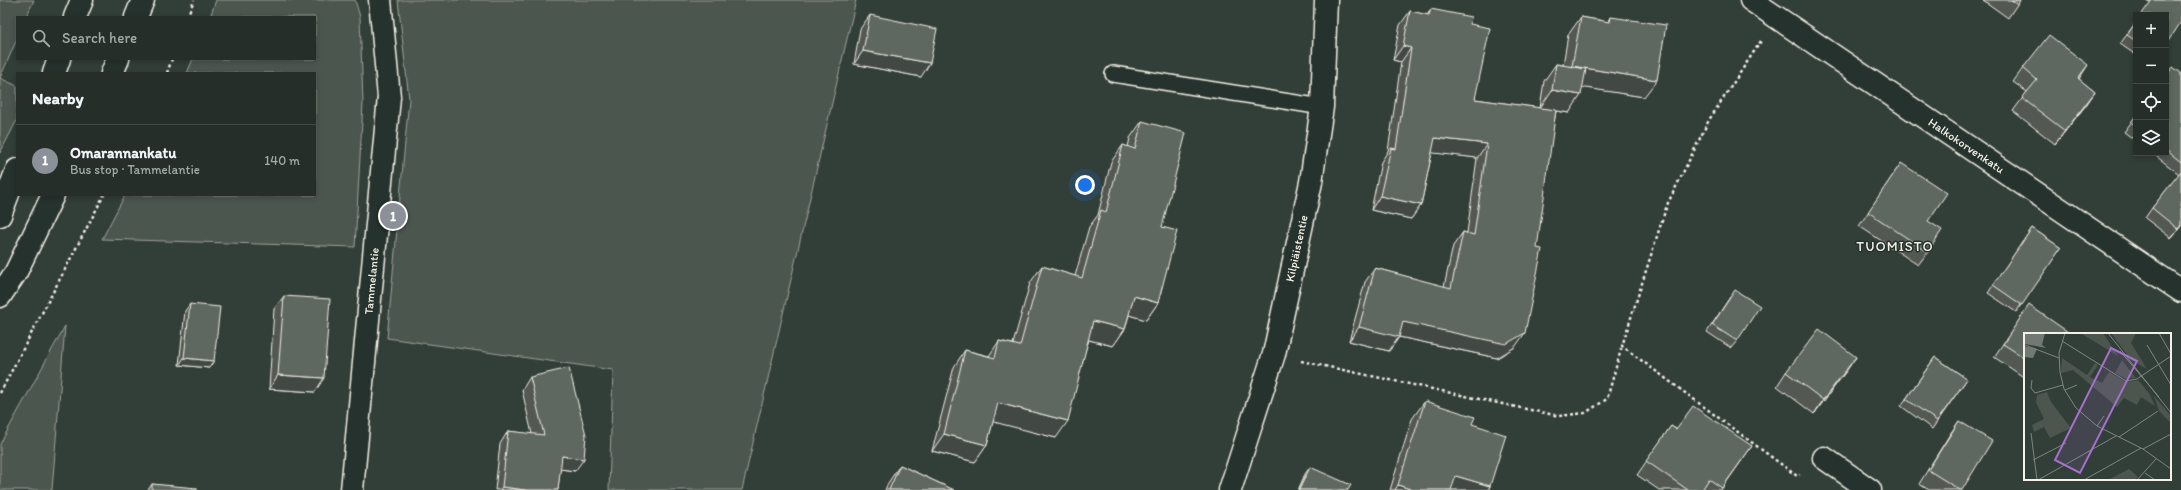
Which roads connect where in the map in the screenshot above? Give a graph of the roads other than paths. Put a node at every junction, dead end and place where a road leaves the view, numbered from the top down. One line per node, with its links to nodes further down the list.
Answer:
1 (82, 0): 6 (street)
2 (143, 0): 7 (street)
3 (380, 0): 20 (street, Tammelantie)
4 (1326, 0): 13 (street, Kilpiäistentie)
5 (1751, 0): 17 (street, Halkokorvenkatu)
6 (75, 16)
7 (136, 16)
8 (59, 60): 10 (street)
9 (118, 60): 11 (street)
10 (54, 72)
11 (112, 72)
12 (1113, 74): 13 (lane)
13 (1322, 107): 21 (street, Kilpiäistentie)
14 (16, 173): 16 (street)
15 (53, 196): 18 (street)
16 (0, 215)
17 (2181, 291)
18 (0, 296)
19 (1824, 458): 22 (street)
20 (352, 490)
21 (1230, 490)
22 (1870, 490)

